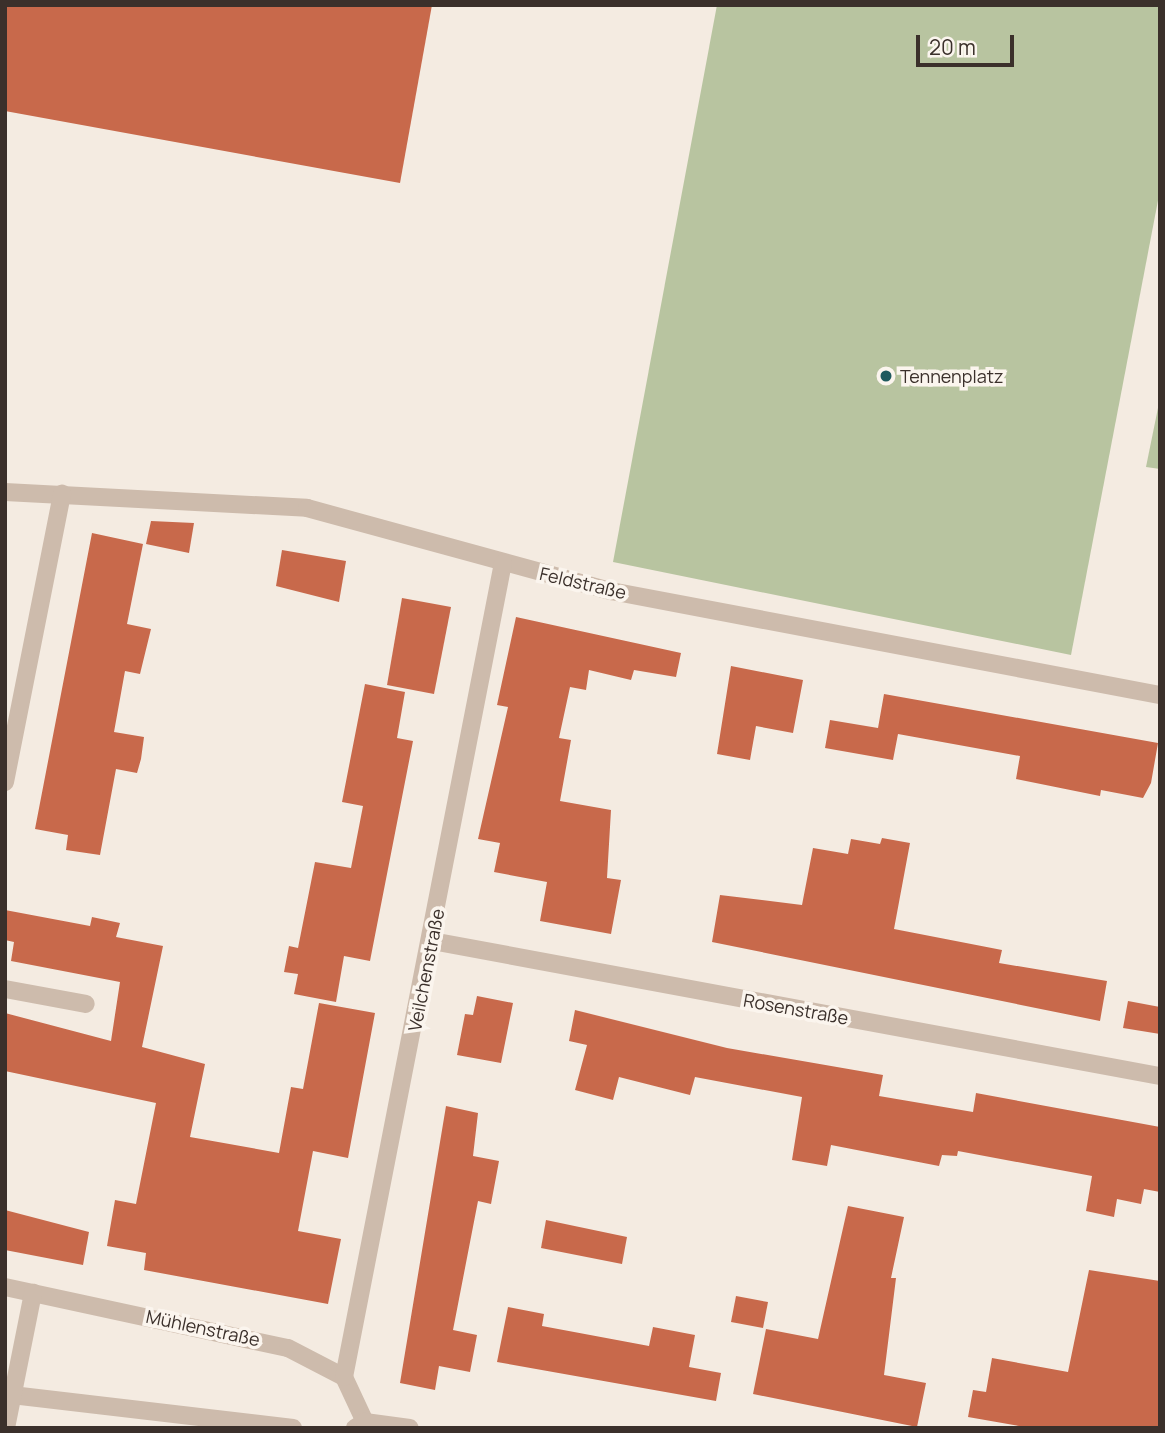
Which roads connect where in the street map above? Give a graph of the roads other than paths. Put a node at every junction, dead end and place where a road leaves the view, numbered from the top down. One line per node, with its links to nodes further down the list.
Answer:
1 (5, 492): 2 (street, Feldstraße)
2 (62, 494): 3 (street, Feldstraße); 5 (street)
3 (503, 563): 4 (street, Feldstraße); 6 (street, Veilchenstraße)
4 (1160, 695)
5 (5, 782)
6 (432, 941): 9 (street, Rosenstraße); 12 (street, Veilchenstraße)
7 (5, 989): 8 (street)
8 (86, 1004)
9 (1160, 1076)
10 (5, 1287): 11 (street, Mühlenstraße)
11 (33, 1293): 12 (street, Mühlenstraße); 13 (street)
12 (344, 1377): 14 (street)
13 (12, 1395): 15 (street); 16 (street)
14 (360, 1425): 17 (street)
15 (6, 1428)
16 (293, 1428)
17 (410, 1428)

